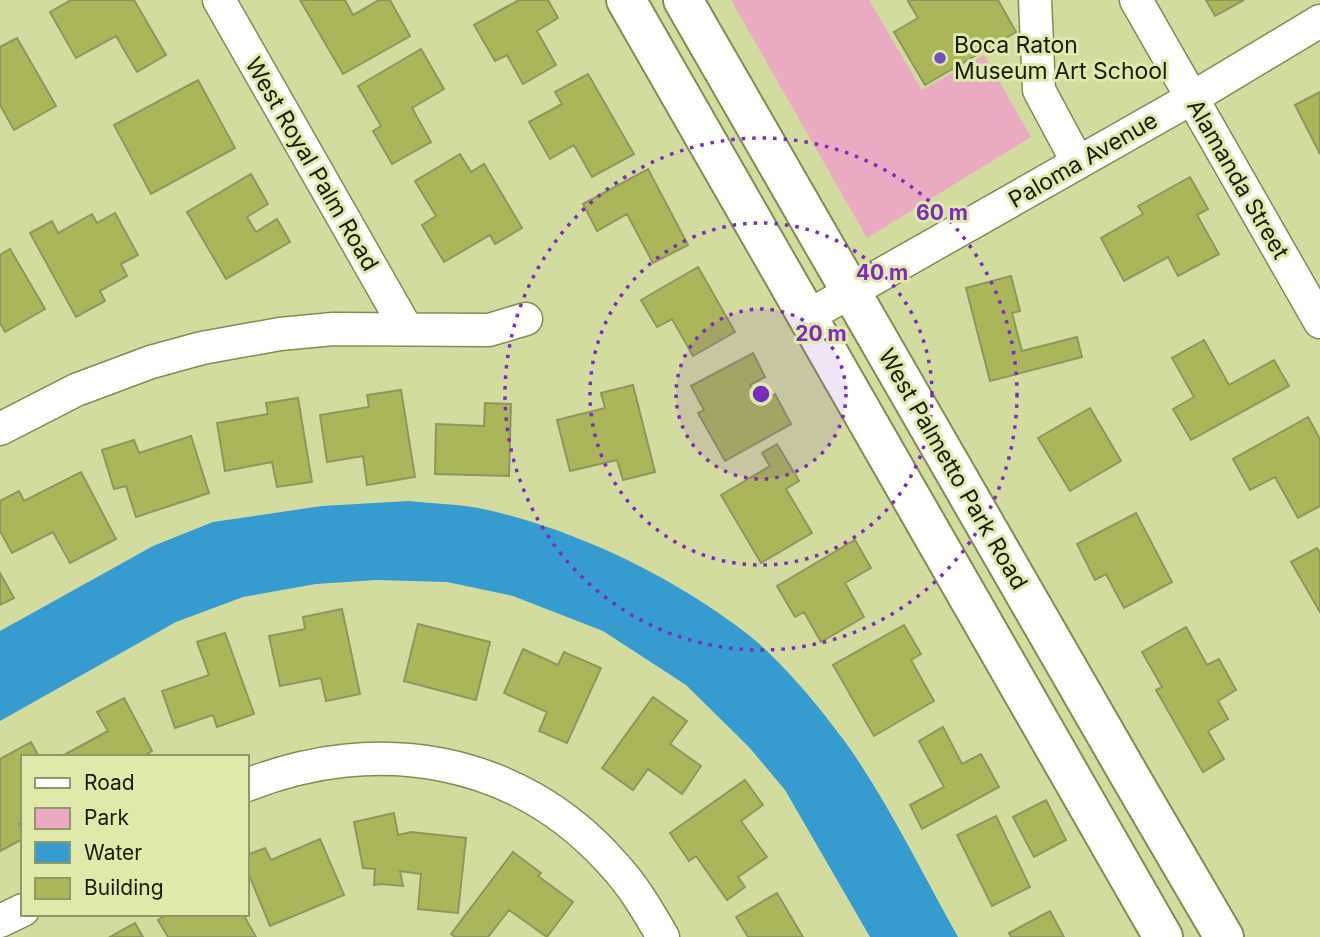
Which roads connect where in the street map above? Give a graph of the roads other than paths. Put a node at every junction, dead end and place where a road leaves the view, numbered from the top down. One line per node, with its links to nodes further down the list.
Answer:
1 (219, 0): 13 (street, West Royal Palm Road)
2 (626, 0): 10 (main road)
3 (683, 0): 9 (main road, West Palmetto Park Road)
4 (1035, 0): 8 (street)
5 (1136, 0): 7 (street, Alamanda Street)
6 (1320, 21): 7 (street, Paloma Avenue)
7 (1192, 97): 8 (street, Paloma Avenue); 12 (street, Alamanda Street)
8 (1077, 163): 9 (street, Paloma Avenue)
9 (852, 293): 10 (street, Paloma Avenue); 20 (main road, West Palmetto Park Road)
10 (808, 316): 19 (main road)
11 (526, 319): 13 (street)
12 (1320, 322)
13 (406, 328): 14 (street)
14 (0, 429)
15 (248, 785): 18 (street)
16 (21, 911): 17 (street)
17 (0, 921)
18 (663, 937)
19 (1163, 937)
20 (1224, 937)

